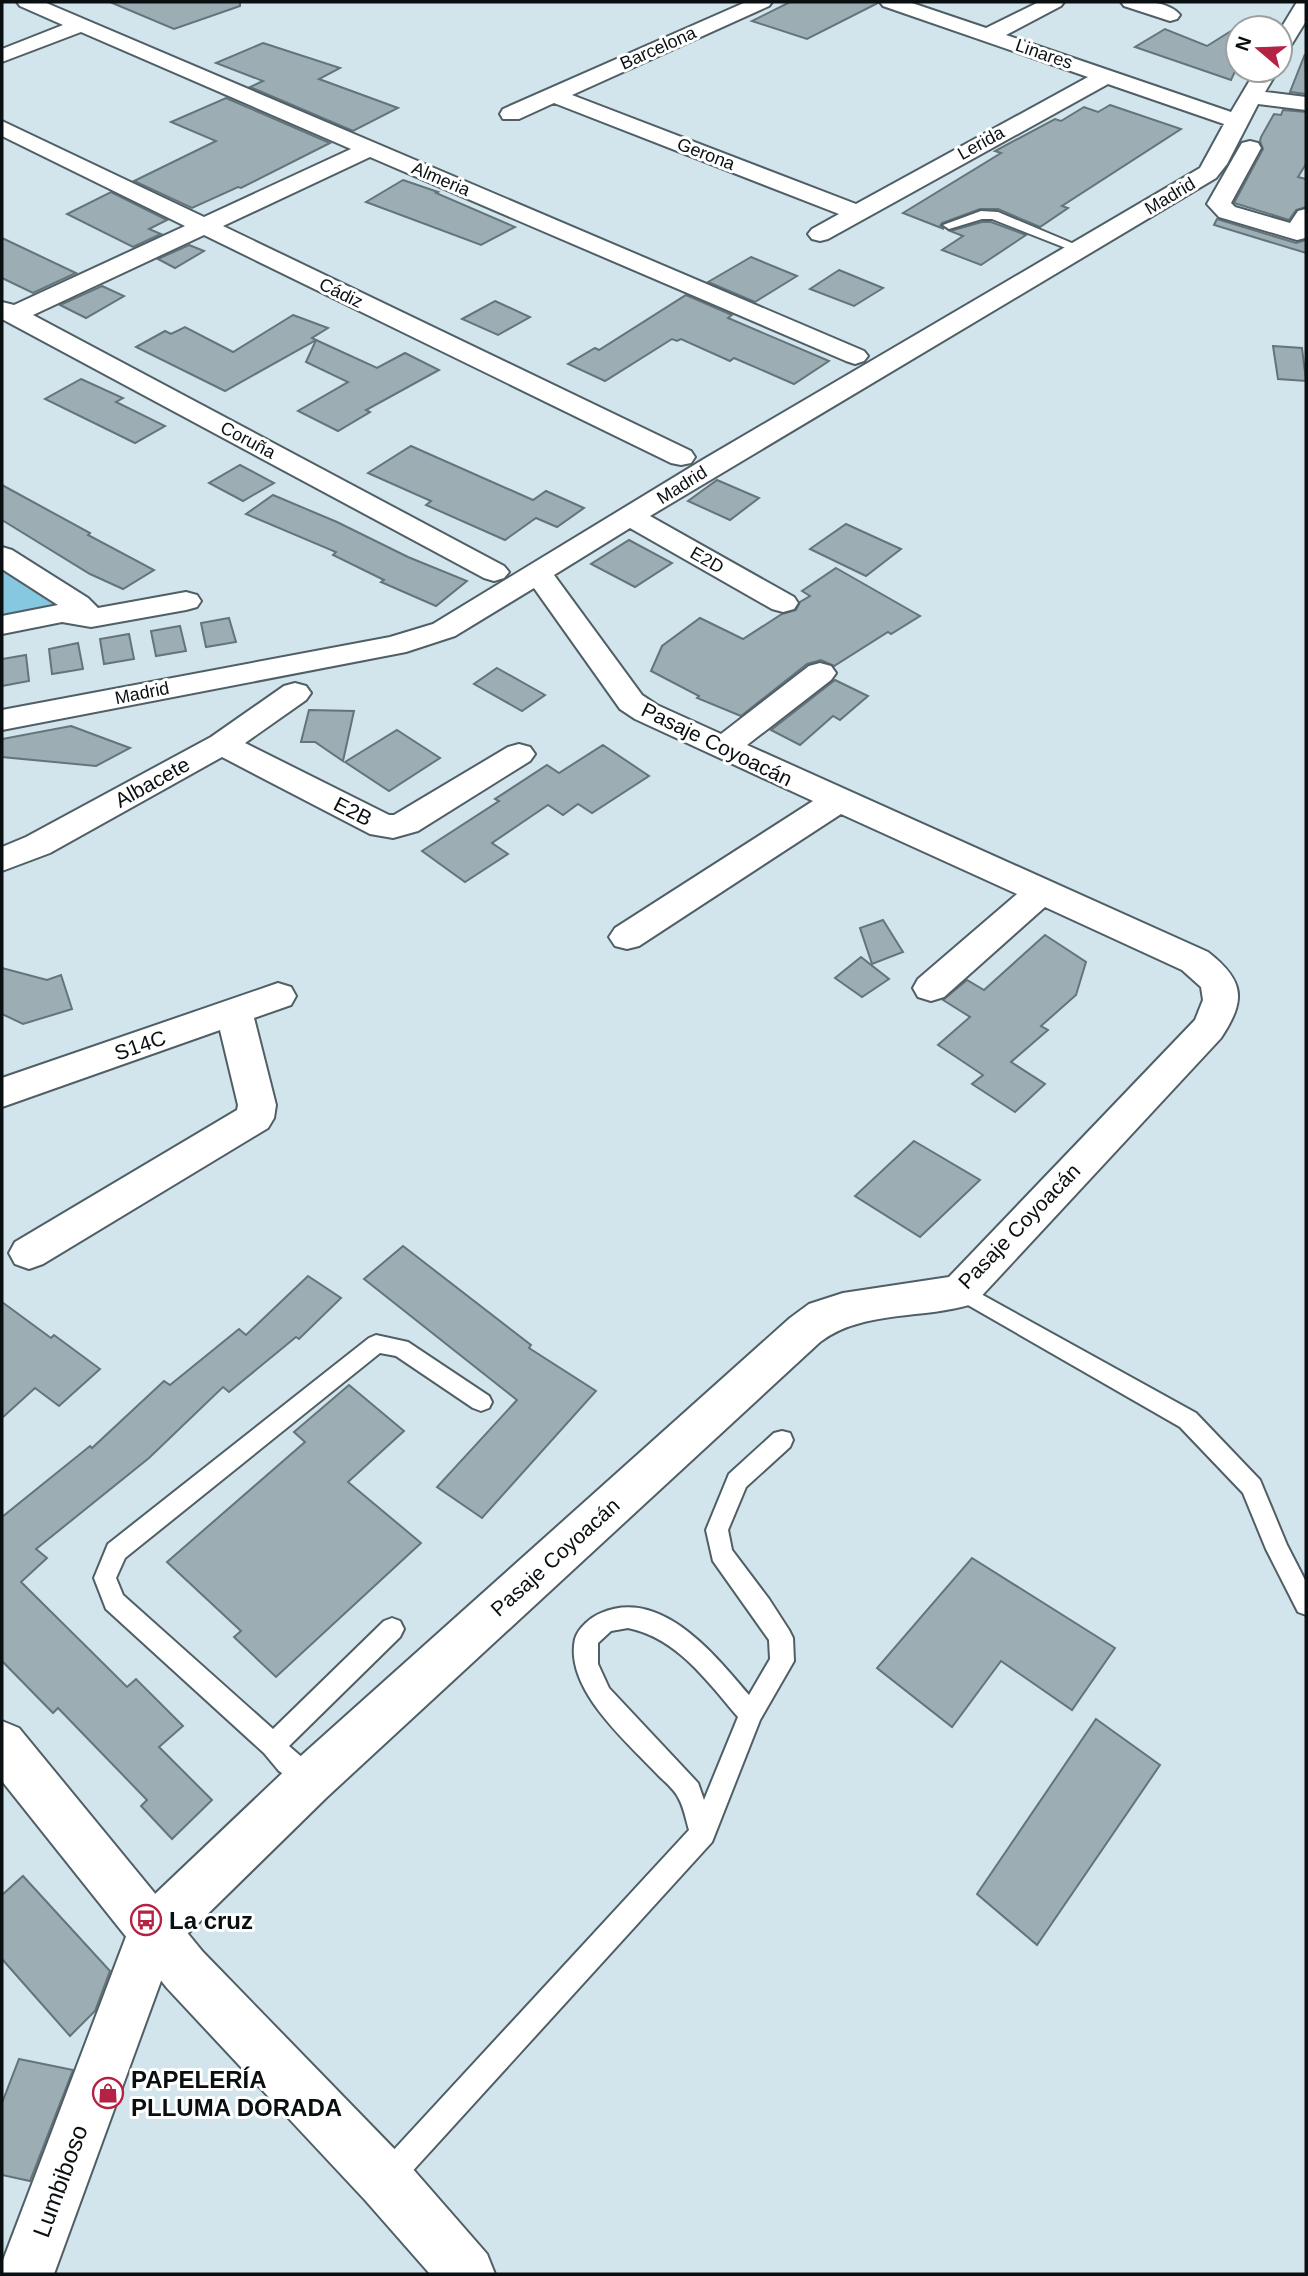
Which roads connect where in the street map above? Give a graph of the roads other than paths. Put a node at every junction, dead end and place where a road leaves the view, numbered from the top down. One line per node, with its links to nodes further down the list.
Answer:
1 (27, 2): 9 (street, Almeria)
2 (762, 2): 14 (street, Barcelona)
3 (890, 2): 10 (street, Linares)
4 (1054, 2): 10 (street)
5 (1131, 2): 7 (street)
6 (1306, 4): 8 (street)
7 (1170, 15)
8 (1294, 24)
9 (81, 25): 11 (street); 19 (street, Almeria)
10 (989, 35): 12 (street, Linares)
11 (2, 56)
12 (1106, 76): 17 (street, Linares); 20 (street, Lerida)
13 (1277, 88): 15 (street); 17 (street, Madrid); 23 (street)
14 (554, 95): 16 (street, Barcelona); 20 (street, Gerona)
15 (1306, 103)
16 (511, 114)
17 (1237, 121): 25 (street, Madrid)
18 (2, 128): 22 (street, Cádiz)
19 (369, 149): 22 (street); 27 (street, Almeria)
20 (858, 214): 24 (street, Lerida)
21 (949, 225): 25 (lane)
22 (200, 226): 26 (street); 28 (street, Cádiz)
23 (1303, 229)
24 (820, 234)
25 (1080, 249): 29 (street, Madrid)
26 (7, 312): 31 (street, Coruña)
27 (855, 356)
28 (681, 457)
29 (631, 517): 32 (street, Madrid); 34 (street, E2D)
30 (2, 556): 35 (street)
31 (494, 572)
32 (538, 573): 40 (street, Madrid); 42 (street, Pasaje Coyoacán)
33 (186, 601): 35 (street)
34 (783, 603)
35 (91, 618): 36 (street); 37 (street)
36 (2, 625)
37 (2, 642)
38 (820, 673): 42 (street)
39 (295, 692): 41 (street, Albacete)
40 (2, 720)
41 (222, 744): 43 (street, E2B); 45 (street, Albacete)
42 (723, 748): 44 (street, Pasaje Coyoacán)
43 (519, 754)
44 (837, 800): 46 (street, Pasaje Coyoacán); 47 (street)
45 (2, 860)
46 (1041, 892): 48 (street); 53 (street, Pasaje Coyoacán)
47 (627, 937)
48 (931, 988)
49 (278, 996): 50 (street, S14C)
50 (234, 1012): 51 (street, S14C); 52 (street)
51 (2, 1093)
52 (29, 1253)
53 (961, 1291): 56 (lane); 61 (street, Pasaje Coyoacán)
54 (481, 1402): 60 (lane)
55 (782, 1440): 58 (lane)
56 (1306, 1605)
57 (392, 1629): 60 (lane)
58 (751, 1714): 62 (lane); 62 (lane)
59 (2, 1744): 63 (street)
60 (273, 1745): 61 (lane)
61 (310, 1780): 63 (street, Pasaje Coyoacán)
62 (703, 1833): 64 (lane)
63 (153, 1931): 64 (street); 65 (street, Lumbiboso)
64 (385, 2180): 66 (street)
65 (26, 2274)
66 (467, 2274)

